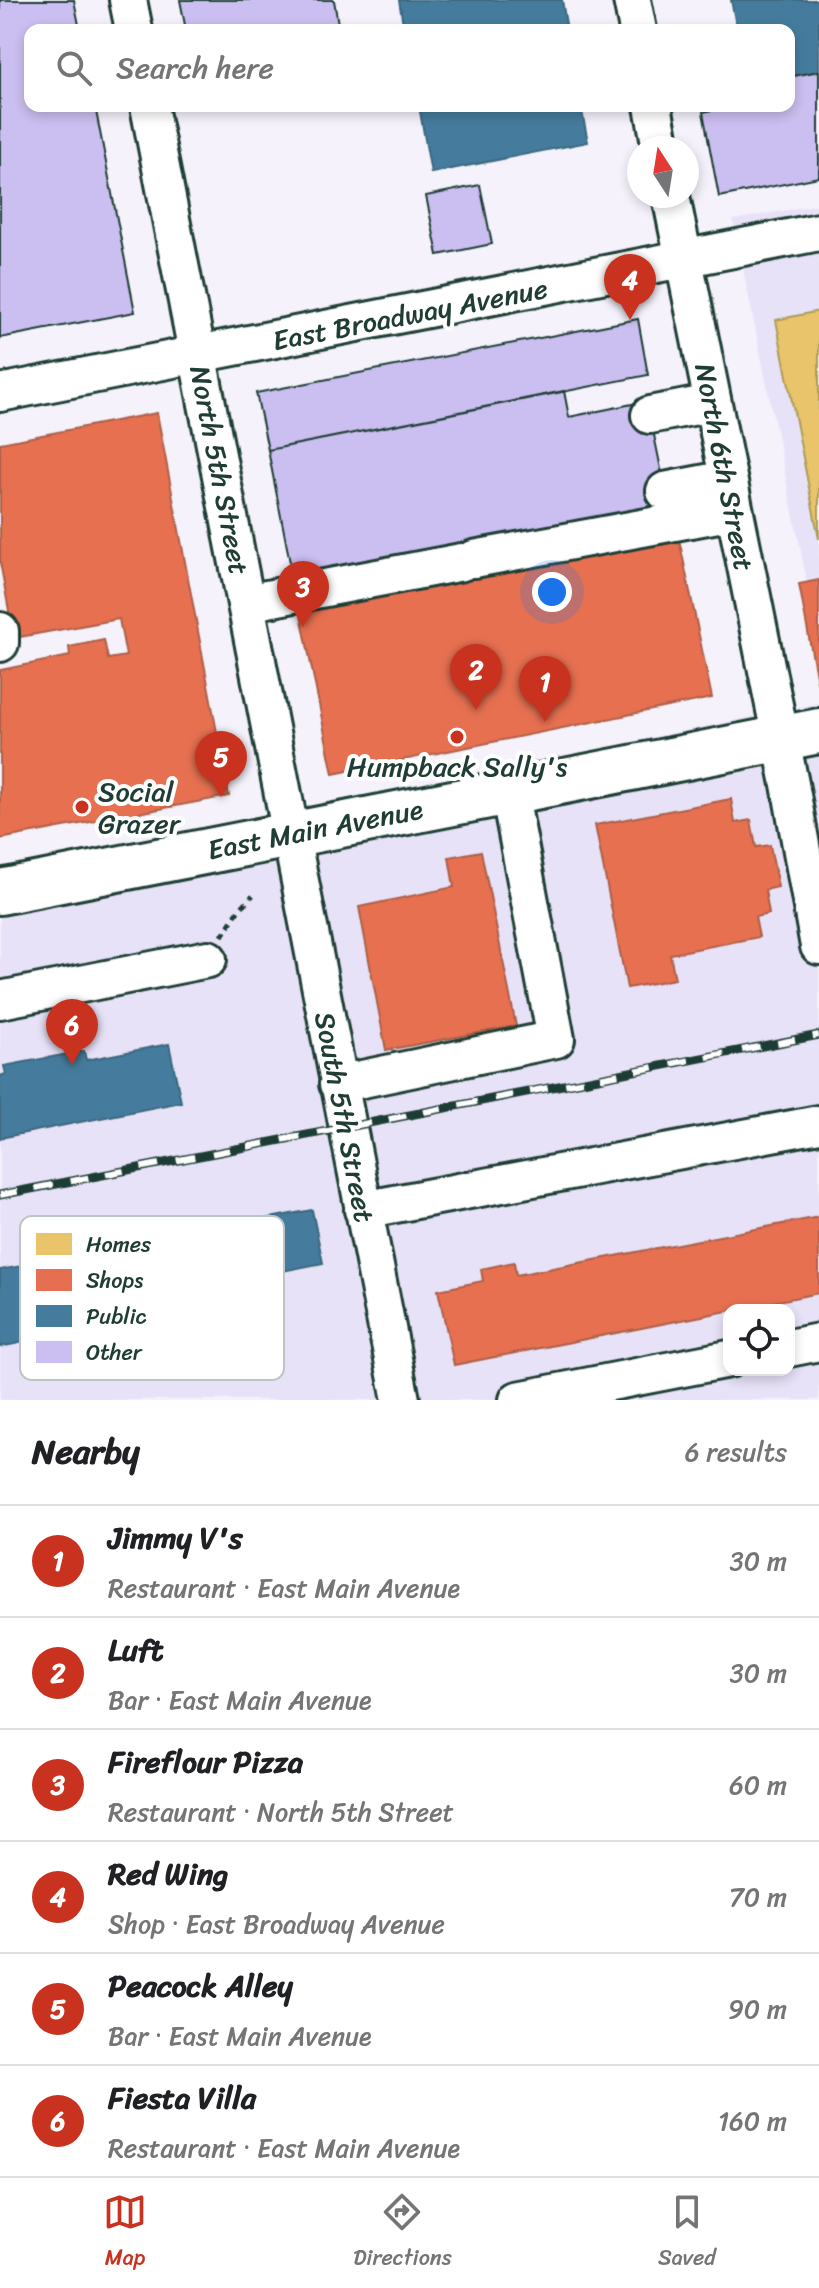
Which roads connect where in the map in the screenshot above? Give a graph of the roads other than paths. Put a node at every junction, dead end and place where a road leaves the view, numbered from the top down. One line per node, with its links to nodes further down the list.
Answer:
1 (128, 0): 3 (street)
2 (632, 0): 4 (street)
3 (133, 24)
4 (637, 24)
5 (150, 112): 11 (street, North 5th Street)
6 (654, 112): 7 (street)
7 (659, 136)
8 (673, 208): 10 (street, North 6th Street)
9 (819, 232): 10 (street, East Broadway Avenue)
10 (684, 259): 11 (street, East Broadway Avenue); 13 (street, North 6th Street)
11 (198, 356): 12 (street, East Broadway Avenue); 17 (street, North 5th Street)
12 (0, 393)
13 (712, 403): 14 (street); 16 (street, North 6th Street)
14 (650, 415)
15 (665, 491): 16 (street)
16 (731, 495): 17 (street); 20 (street, North 6th Street)
17 (246, 603): 23 (street, North 5th Street)
18 (0, 631): 19 (street)
19 (0, 643)
20 (800, 735): 21 (main road, East Main Avenue); 22 (street, North 6th Street)
21 (509, 791): 23 (main road, East Main Avenue); 28 (street)
22 (807, 807): 25 (street, North 6th Street)
23 (290, 834): 24 (main road, East Main Avenue); 28 (street, South 5th Street)
24 (0, 892)
25 (819, 946)
26 (208, 959): 27 (street)
27 (0, 1000)
28 (338, 1084): 30 (street, South 5th Street)
29 (819, 1124): 30 (street)
30 (363, 1210): 34 (street, South 5th Street)
31 (819, 1342): 32 (street)
32 (795, 1347)
33 (723, 1360): 35 (street)
34 (401, 1400)
35 (518, 1400)

